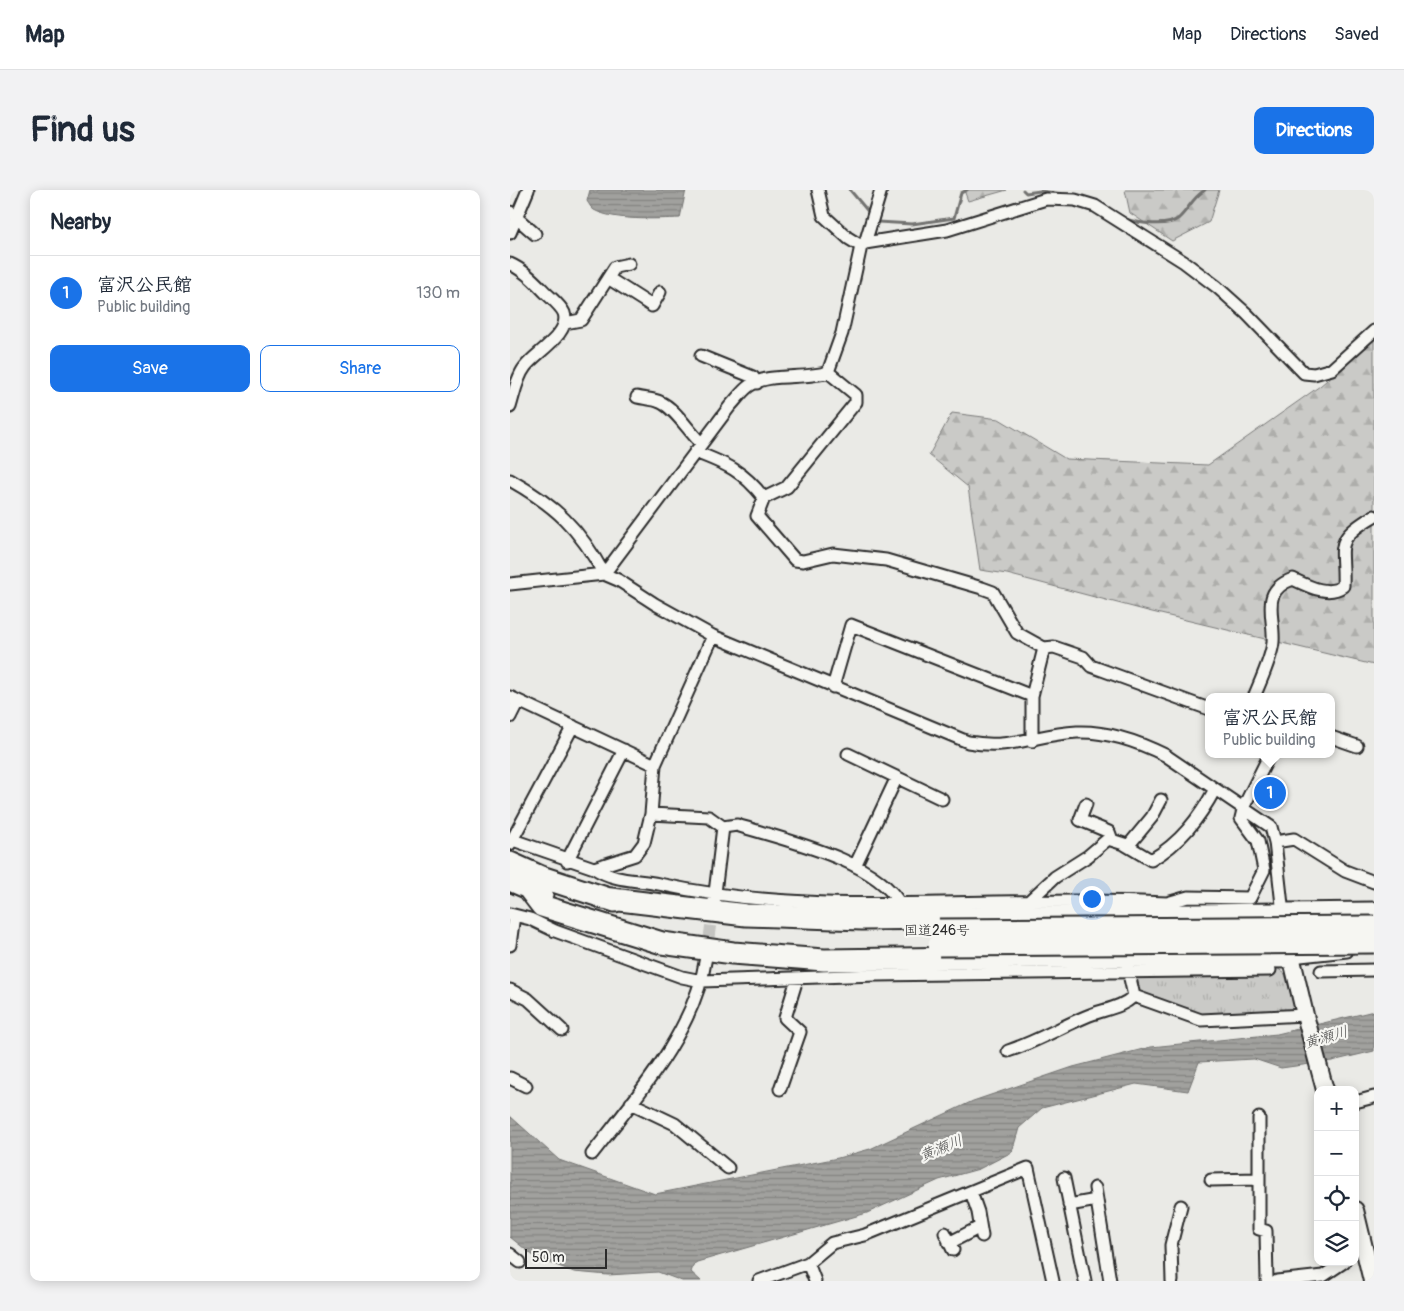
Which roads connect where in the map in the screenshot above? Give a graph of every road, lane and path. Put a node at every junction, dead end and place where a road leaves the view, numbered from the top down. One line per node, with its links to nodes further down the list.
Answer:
1 (528, 190): 4 (street)
2 (818, 190): 7 (street)
3 (881, 190): 7 (street)
4 (513, 215): 5 (street); 6 (street)
5 (510, 233)
6 (536, 234)
7 (863, 244): 13 (street); 15 (street)
8 (510, 264): 12 (street)
9 (629, 264): 10 (street)
10 (608, 278): 11 (street); 12 (street)
11 (660, 292)
12 (565, 323): 18 (street)
13 (1374, 331)
14 (701, 356): 16 (street)
15 (828, 372): 16 (street); 21 (street)
16 (757, 382): 19 (street)
17 (637, 397): 19 (street)
18 (510, 407)
19 (698, 448): 21 (street); 23 (street)
20 (510, 480): 23 (street)
21 (764, 498): 26 (street)
22 (1374, 516): 28 (street)
23 (604, 574): 24 (street); 25 (street)
24 (510, 584)
25 (713, 636): 27 (street); 40 (street)
26 (1044, 648): 29 (street); 31 (street)
27 (833, 687): 29 (street); 35 (street)
28 (1255, 693)
29 (1032, 696): 35 (street)
30 (514, 699): 32 (street); 33 (street)
31 (1205, 708)
32 (510, 717)
33 (573, 726): 37 (street); 50 (street)
34 (1335, 738): 36 (street)
35 (1032, 741): 42 (street)
36 (1357, 746)
37 (624, 750): 40 (street); 53 (street)
38 (848, 754): 41 (street)
39 (1268, 758): 46 (street)
40 (654, 765): 47 (street)
41 (897, 777): 43 (street); 55 (street)
42 (1215, 789): 46 (street); 52 (street)
43 (942, 799)
44 (1161, 800): 52 (street)
45 (1086, 804): 49 (street)
46 (1244, 806): 51 (street); 62 (street)
47 (651, 814): 48 (street); 56 (street)
48 (724, 826): 55 (street); 61 (street)
49 (1112, 840): 52 (street); 62 (street)
50 (511, 841): 53 (street)
51 (1275, 842): 58 (street); 66 (street)
52 (1128, 846)
53 (568, 861): 56 (street)
54 (510, 863): 60 (highway, 国道246号)
55 (855, 866): 63 (street)
56 (594, 868): 61 (street)
57 (510, 880): 59 (highway, 国道246号)
58 (1374, 882)
59 (529, 890): 68 (highway, 国道246号); 74 (highway)
60 (603, 898): 66 (highway); 68 (highway, 国道246号)
61 (715, 898): 63 (street)
62 (1028, 902): 63 (street)
63 (900, 904)
64 (1374, 913): 66 (highway)
65 (512, 914): 70 (street); 79 (street)
66 (1283, 914): 73 (street)
67 (1374, 927): 68 (highway, 国道246号, bridge)
68 (939, 938): 69 (highway, 国道246号, bridge)
69 (1374, 942)
70 (510, 945)
71 (1374, 948): 73 (street)
72 (706, 957): 79 (street)
73 (1291, 957): 74 (highway); 82 (street)
74 (1127, 964): 75 (street); 78 (street); 81 (street)
75 (1270, 970)
76 (1374, 970): 77 (street)
77 (1321, 971)
78 (797, 979): 79 (street); 88 (street)
79 (702, 981): 91 (street)
80 (510, 990): 83 (street)
81 (1134, 996): 82 (street); 84 (street)
82 (1306, 1017): 87 (street)
83 (562, 1030)
84 (1008, 1052)
85 (510, 1078): 86 (street)
86 (526, 1086)
87 (1324, 1086)
88 (780, 1089)
89 (1374, 1097): 90 (street)
90 (1359, 1101)
91 (631, 1103): 93 (street); 94 (street)
92 (1259, 1118): 96 (street)
93 (592, 1154)
94 (728, 1168)
95 (1064, 1178): 101 (street)
96 (1258, 1179): 97 (street); 116 (street)
97 (1211, 1180)
98 (1095, 1188): 100 (street)
99 (971, 1192): 104 (street); 108 (street); 112 (street)
100 (1097, 1200): 101 (street); 114 (street)
101 (1069, 1205): 113 (street)
102 (1181, 1206): 115 (street)
103 (1358, 1221): 105 (street)
104 (949, 1242)
105 (1364, 1246): 118 (street)
106 (510, 1254): 107 (street)
107 (520, 1262)
108 (808, 1263): 110 (street); 111 (street)
109 (1338, 1266): 117 (street)
110 (759, 1281)
111 (815, 1281)
112 (1053, 1281)
113 (1085, 1281)
114 (1110, 1281)
115 (1172, 1281)
116 (1267, 1281)
117 (1277, 1281)
118 (1372, 1281)

